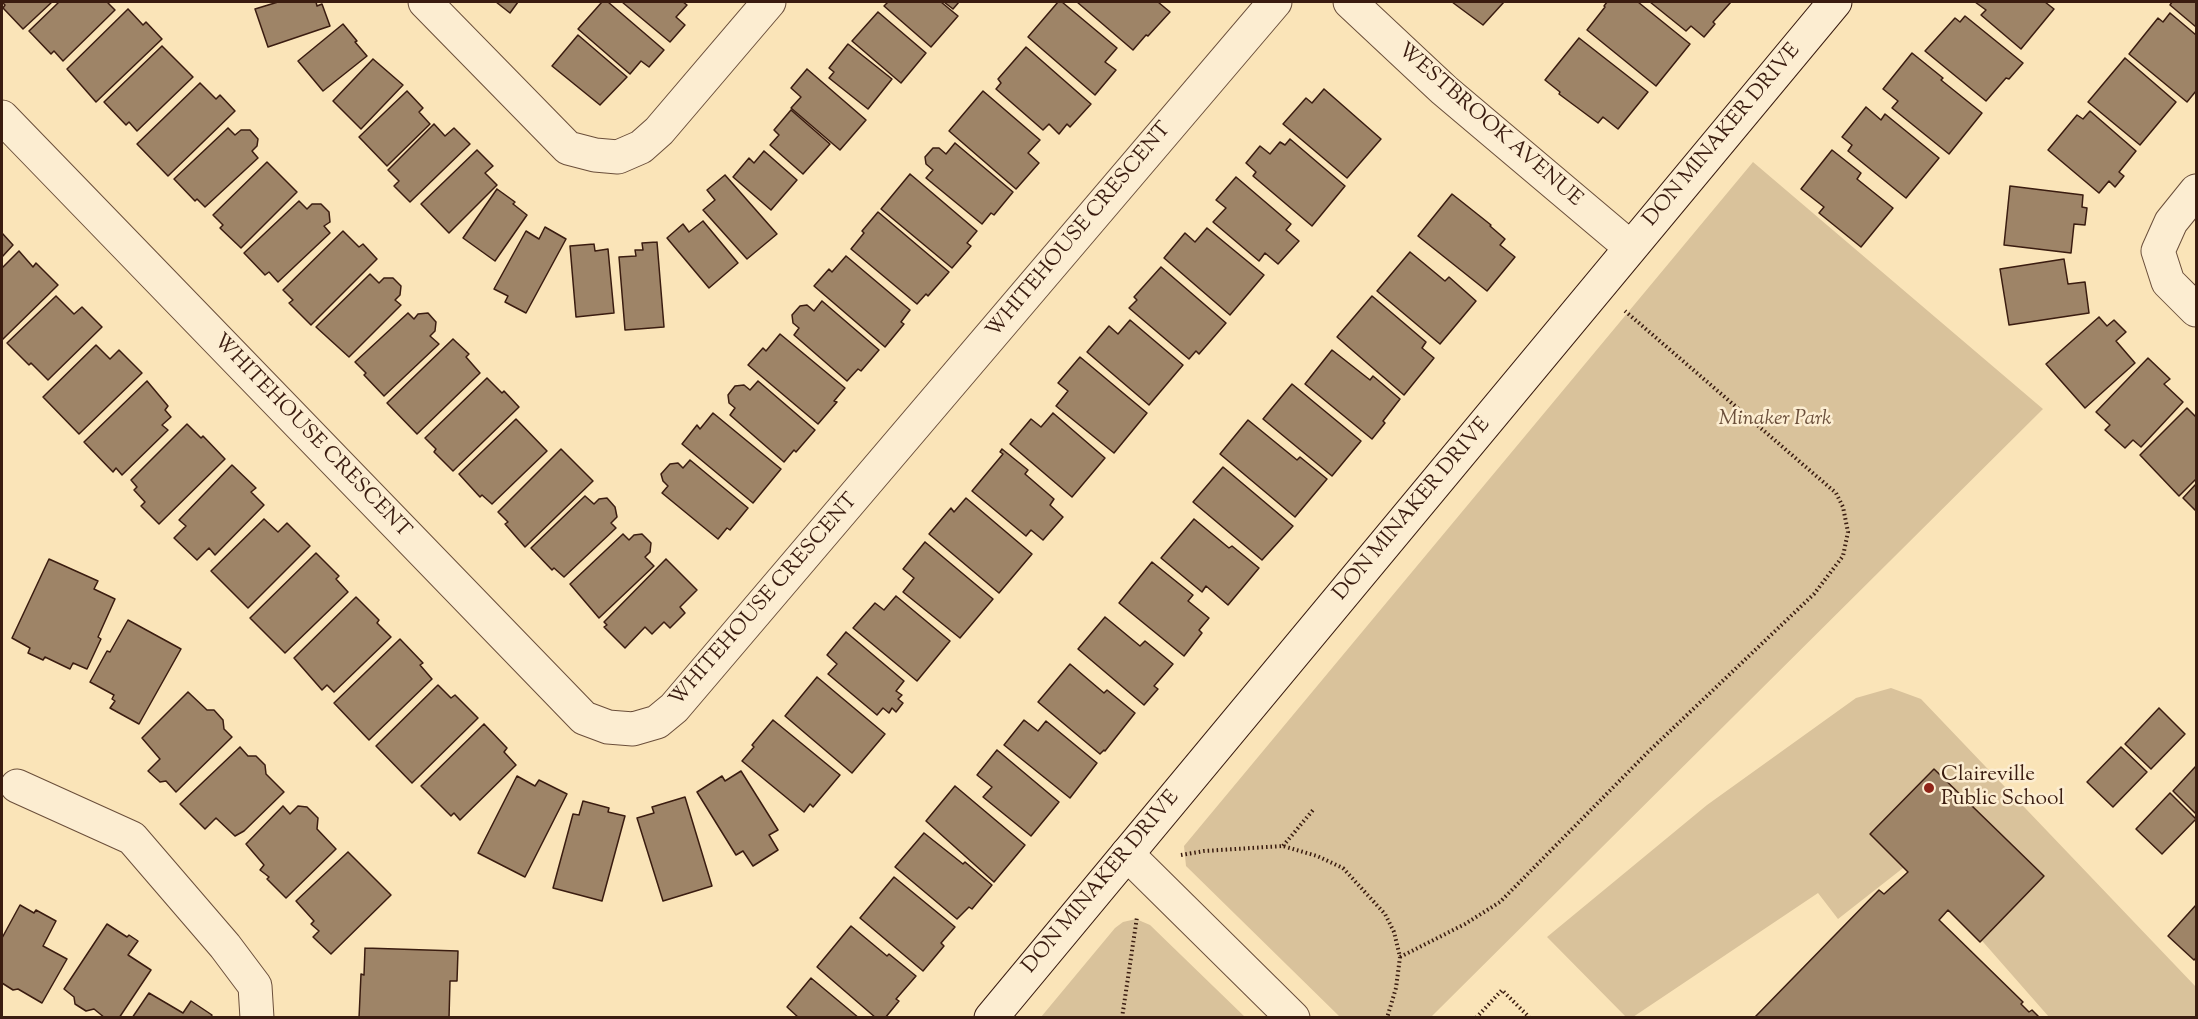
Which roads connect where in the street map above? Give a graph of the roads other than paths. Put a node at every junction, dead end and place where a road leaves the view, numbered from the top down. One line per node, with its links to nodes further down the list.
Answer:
1 (425, 2): 2 (street)
2 (769, 2)
3 (1275, 2): 6 (street, WHITEHOUSE CRESCENT)
4 (1350, 2): 8 (street, WESTBROOK AVENUE)
5 (1835, 2): 8 (street, DON MINAKER DRIVE)
6 (2, 117)
7 (2196, 191): 9 (street)
8 (1630, 247): 11 (street, DON MINAKER DRIVE)
9 (2196, 310)
10 (17, 786): 12 (street)
11 (1127, 854): 13 (street, DON MINAKER DRIVE); 14 (street)
12 (258, 1017)
13 (991, 1017)
14 (1293, 1017)

